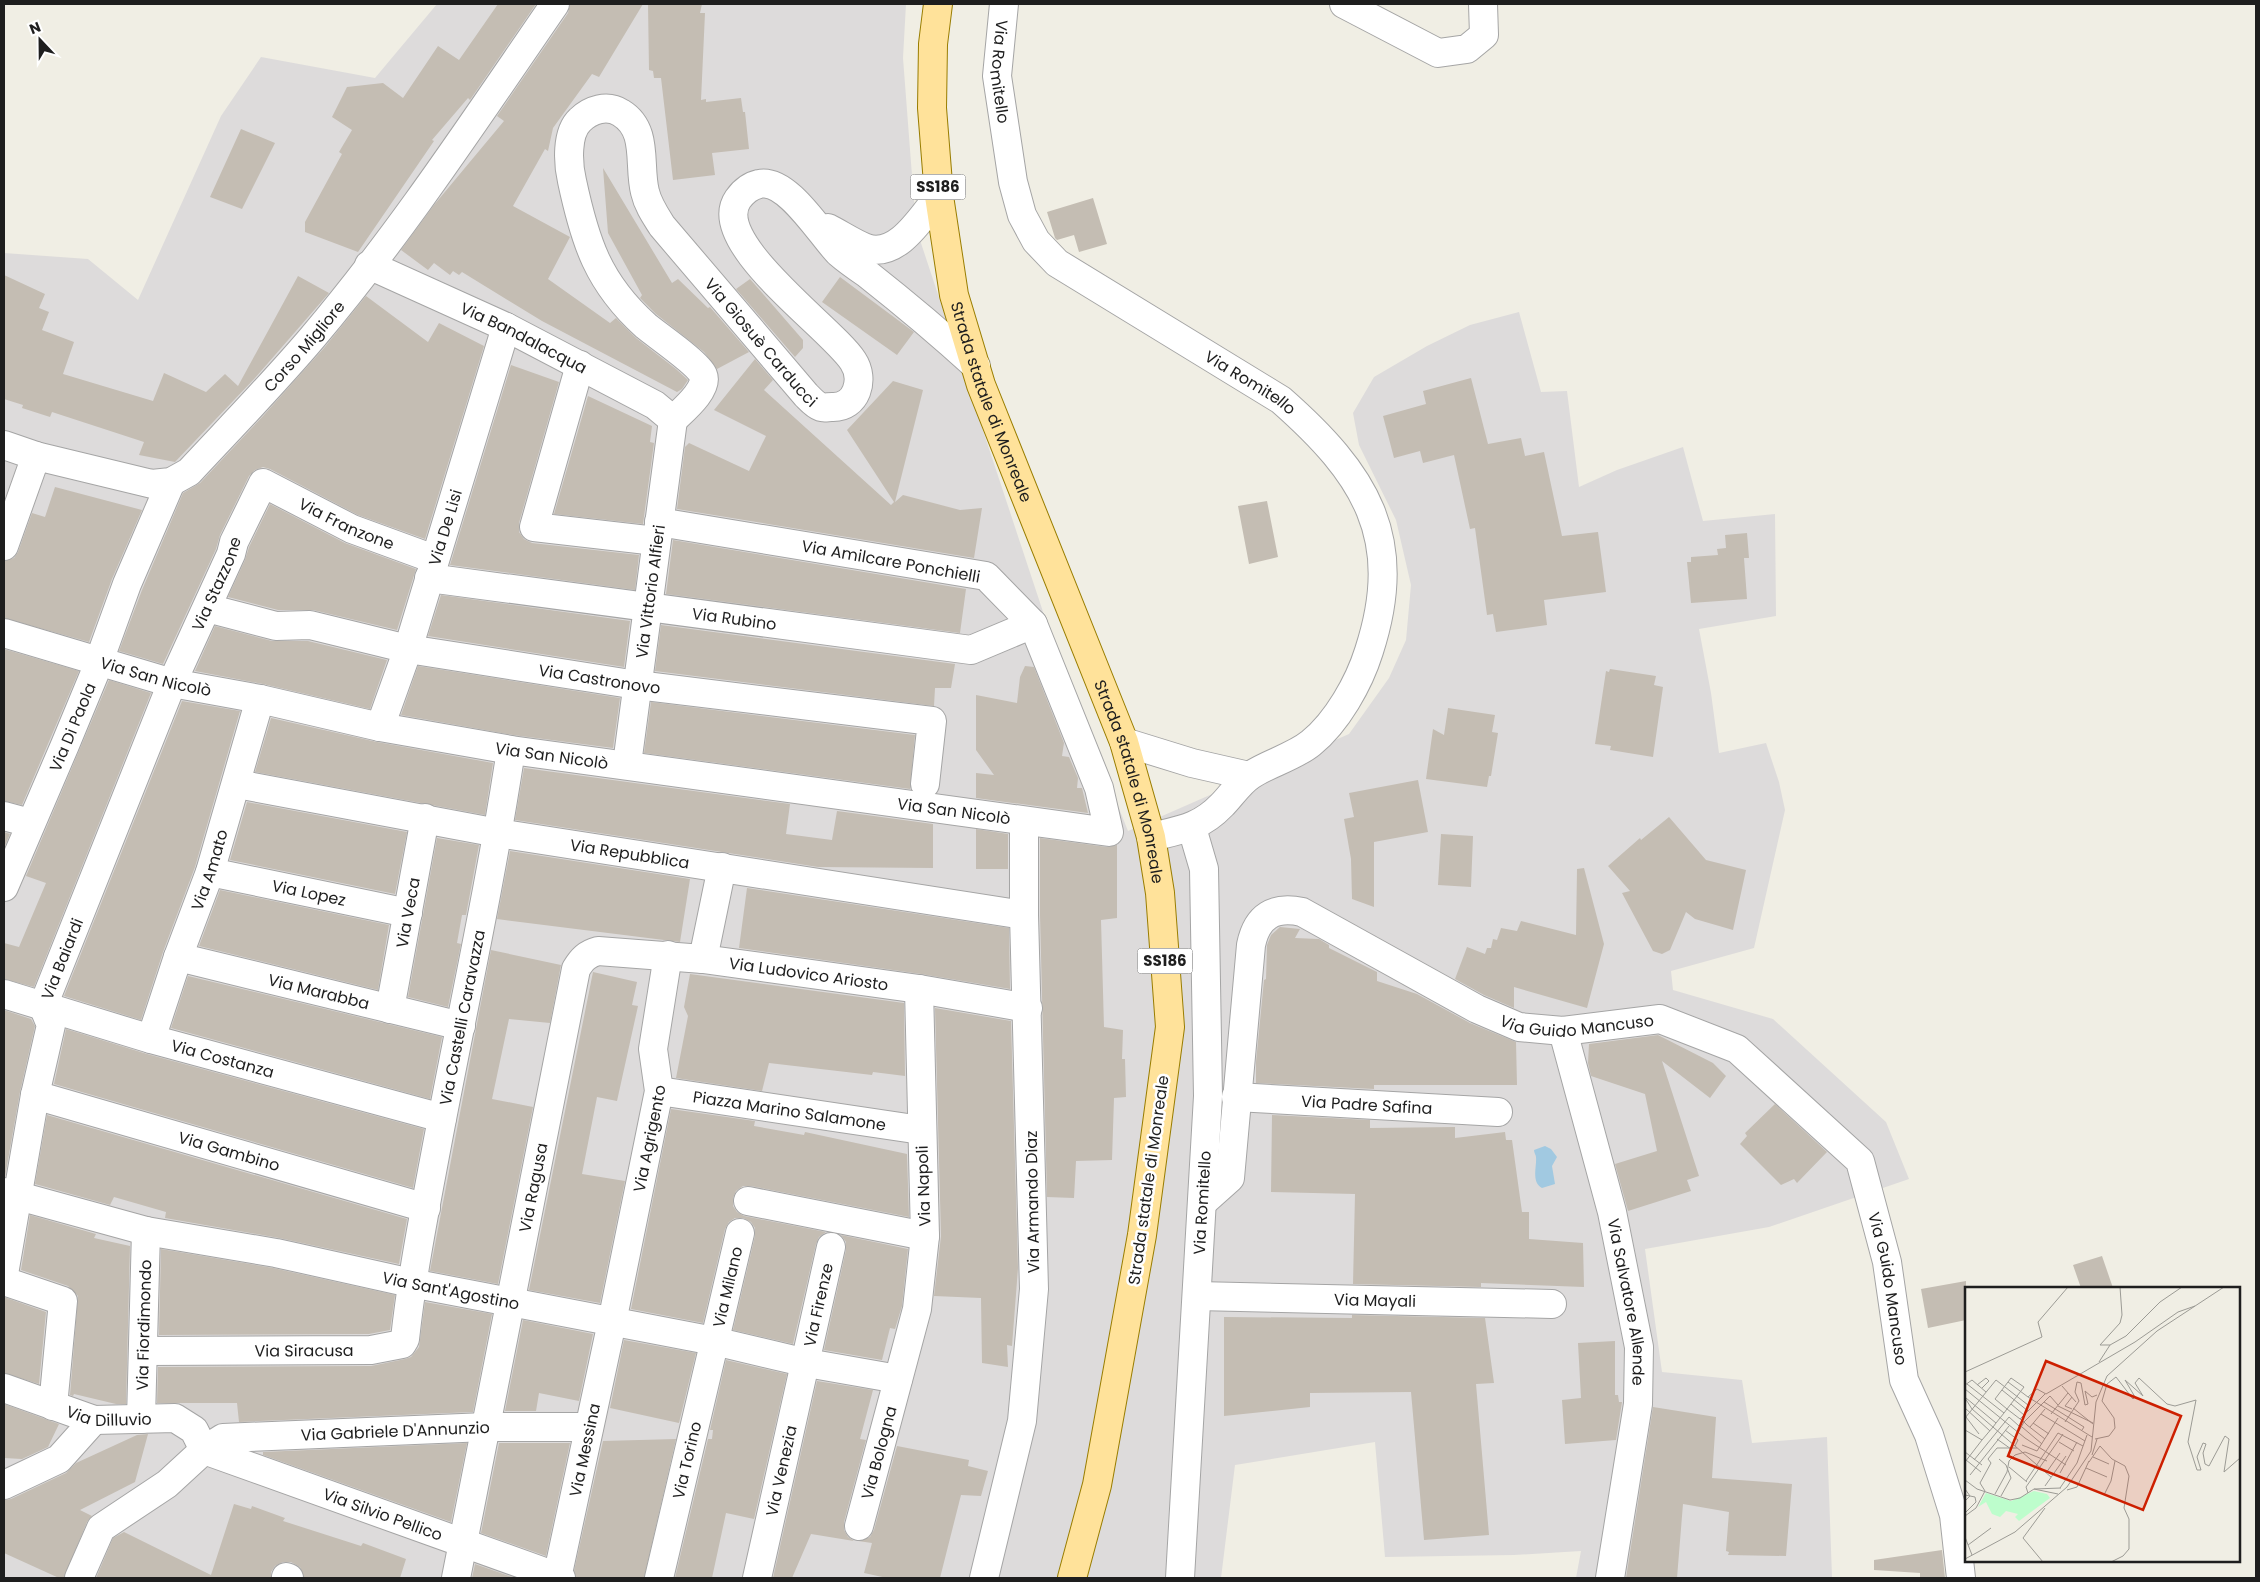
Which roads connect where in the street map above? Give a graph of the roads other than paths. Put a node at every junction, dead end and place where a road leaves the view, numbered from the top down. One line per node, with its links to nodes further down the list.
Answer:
1 (556, 4): 8 (street, Corso Migliore)
2 (938, 4): 6 (main road, Strada statale di Monreale / SS186)
3 (1004, 4): 33 (street, Via Romitello)
4 (1344, 4): 5 (street)
5 (1483, 4)
6 (938, 196): 7 (street); 11 (main road, Strada statale di Monreale / SS186)
7 (809, 218): 11 (street, Via Giosuè Carducci); 12 (street, Via Giosuè Carducci)
8 (369, 265): 9 (street, Via Bandalacqua); 15 (street, Corso Migliore)
9 (506, 327): 10 (street, Via Bandalacqua); 19 (street, Via De Lisi)
10 (580, 366): 12 (street, Via Bandalacqua); 17 (street, Via Amilcare Ponchielli)
11 (976, 366): 30 (main road, Strada statale di Monreale / SS186)
12 (673, 420): 17 (street, Via Vittorio Alfieri)
13 (4, 445): 14 (street)
14 (36, 456): 15 (street); 18 (street)
15 (171, 482): 25 (street, Via Di Paola)
16 (263, 483): 19 (street, Via Franzone); 20 (street, Via Stazzone)
17 (658, 532): 21 (street, Via Vittorio Alfieri); 22 (street, Via Amilcare Ponchielli)
18 (4, 546)
19 (431, 568): 21 (street, Via Rubino); 24 (street, Via De Lisi)
20 (207, 608): 24 (street, Via Castronovo); 26 (street, Via Stazzone)
21 (648, 608): 22 (street, Via Rubino); 27 (street, Via Vittorio Alfieri)
22 (1033, 624): 41 (street, Via Amilcare Ponchielli)
23 (4, 633): 25 (street, Via San Nicolò)
24 (408, 649): 27 (street, Via Castronovo); 29 (street, Via De Lisi)
25 (98, 661): 26 (street, Via San Nicolò); 39 (street, Via Di Paola)
26 (172, 684): 28 (street, Via San Nicolò); 55 (street, Via Baiardi)
27 (637, 685): 32 (street, Via Vittorio Alfieri); 35 (street, Via Castronovo)
28 (260, 699): 29 (street, Via San Nicolò); 34 (street, Via Amato)
29 (380, 727): 31 (street, Via San Nicolò)
30 (1124, 742): 33 (street); 43 (main road, Strada statale di Monreale / SS186)
31 (511, 750): 32 (street, Via San Nicolò); 42 (street, Via Castelli Caravazza)
32 (627, 764): 38 (street, Via San Nicolò)
33 (1249, 776): 40 (street, Via Romitello)
34 (237, 784): 37 (street, Via Repubblica); 45 (street, Via Amato)
35 (925, 784)
36 (4, 816): 39 (street)
37 (425, 818): 42 (street, Via Repubblica); 47 (street, Via Veca)
38 (1024, 821): 41 (street, Via San Nicolò); 48 (street, Via Armando Diaz)
39 (30, 823): 46 (street, Via Di Paola)
40 (1192, 828): 43 (street); 69 (street, Via Romitello)
41 (1109, 832)
42 (498, 833): 44 (street, Via Repubblica); 58 (street, Via Castelli Caravazza)
43 (1151, 837): 102 (main road, Strada statale di Monreale / SS186)
44 (722, 867): 48 (street, Via Repubblica); 52 (street)
45 (210, 872): 47 (street, Via Lopez); 51 (street, Via Amato)
46 (4, 887)
47 (408, 913): 57 (street, Via Veca)
48 (1024, 915): 56 (street, Via Armando Diaz)
49 (589, 953): 50 (street, Via Ludovico Ariosto); 79 (street, Via Ragusa)
50 (668, 955): 52 (street, Via Ludovico Ariosto); 61 (street, Via Agrigento)
51 (178, 956): 57 (street, Via Marabba); 60 (street, Via Amato)
52 (703, 960): 53 (street, Via Ludovico Ariosto)
53 (919, 989): 56 (street, Via Ludovico Ariosto); 66 (street, Via Napoli)
54 (4, 994): 55 (street, Via Costanza)
55 (43, 1006): 60 (street, Via Costanza); 62 (street, Via Baiardi)
56 (1028, 1008): 101 (street, Via Armando Diaz)
57 (390, 1009): 58 (street, Via Marabba)
58 (460, 1026): 65 (street, Via Castelli Caravazza)
59 (1563, 1031): 63 (street, Via Guido Mancuso); 104 (street, Via Salvatore Allende); 105 (street, Via Guido Mancuso)
60 (151, 1039): 65 (street, Via Costanza)
61 (659, 1091): 66 (street, Piazza Marino Salamone); 81 (street, Via Agrigento)
62 (35, 1095): 67 (street, Via Baiardi); 70 (street, Via Gambino)
63 (1236, 1097): 64 (street, Via Padre Safina); 69 (street, Via Guido Mancuso)
64 (1498, 1112)
65 (442, 1118): 70 (street, Via Castelli Caravazza)
66 (921, 1130): 73 (street, Via Napoli)
67 (11, 1194): 71 (street, Via Sant'Agostino); 75 (street, Via Baiardi)
68 (748, 1201): 73 (street)
69 (1202, 1203): 78 (street, Via Romitello)
70 (426, 1208): 77 (street, Via Castelli Caravazza)
71 (146, 1231): 77 (street, Via Sant'Agostino); 83 (street, Via Fiordimondo)
72 (740, 1233): 82 (street, Via Milano)
73 (925, 1236): 85 (street, Via Napoli)
74 (831, 1247): 84 (street, Via Firenze)
75 (4, 1274)
76 (4, 1281): 87 (street)
77 (411, 1283): 79 (street, Via Sant'Agostino); 83 (street, Via Siracusa)
78 (1198, 1296): 80 (street, Via Mayali); 103 (street, Via Romitello)
79 (511, 1302): 81 (street, Via Sant'Agostino); 90 (street, Via Ragusa)
80 (1552, 1304)
81 (612, 1322): 82 (street, Via Sant'Agostino); 91 (street, Via Messina)
82 (714, 1340): 84 (street, Via Sant'Agostino); 99 (street, Via Torino)
83 (143, 1351): 88 (street, Via Fiordimondo)
84 (806, 1363): 85 (street, Via Sant'Agostino); 100 (street, Via Venezia)
85 (898, 1380): 94 (street, Via Bologna)
86 (4, 1388): 87 (street, Via Dilluvio)
87 (53, 1406): 89 (street, Via Dilluvio)
88 (141, 1419): 89 (street, Via Dilluvio); 92 (street, Via Dilluvio)
89 (94, 1420): 93 (street)
90 (486, 1427): 91 (street, Via Gabriele D'Annunzio); 92 (street, Via Gabriele D'Annunzio); 95 (street, Via Ragusa)
91 (589, 1427): 98 (street, Via Messina)
92 (204, 1450): 95 (street, Via Silvio Pellico); 96 (street, Via Gabriele D'Annunzio)
93 (10, 1476)
94 (859, 1526)
95 (462, 1543): 97 (street, Via Ragusa); 98 (street, Via Silvio Pellico)
96 (79, 1578)
97 (456, 1578)
98 (558, 1578)
99 (659, 1578)
100 (757, 1578)
101 (984, 1578)
102 (1072, 1578)
103 (1180, 1578)
104 (1610, 1578)
105 (1961, 1578)

